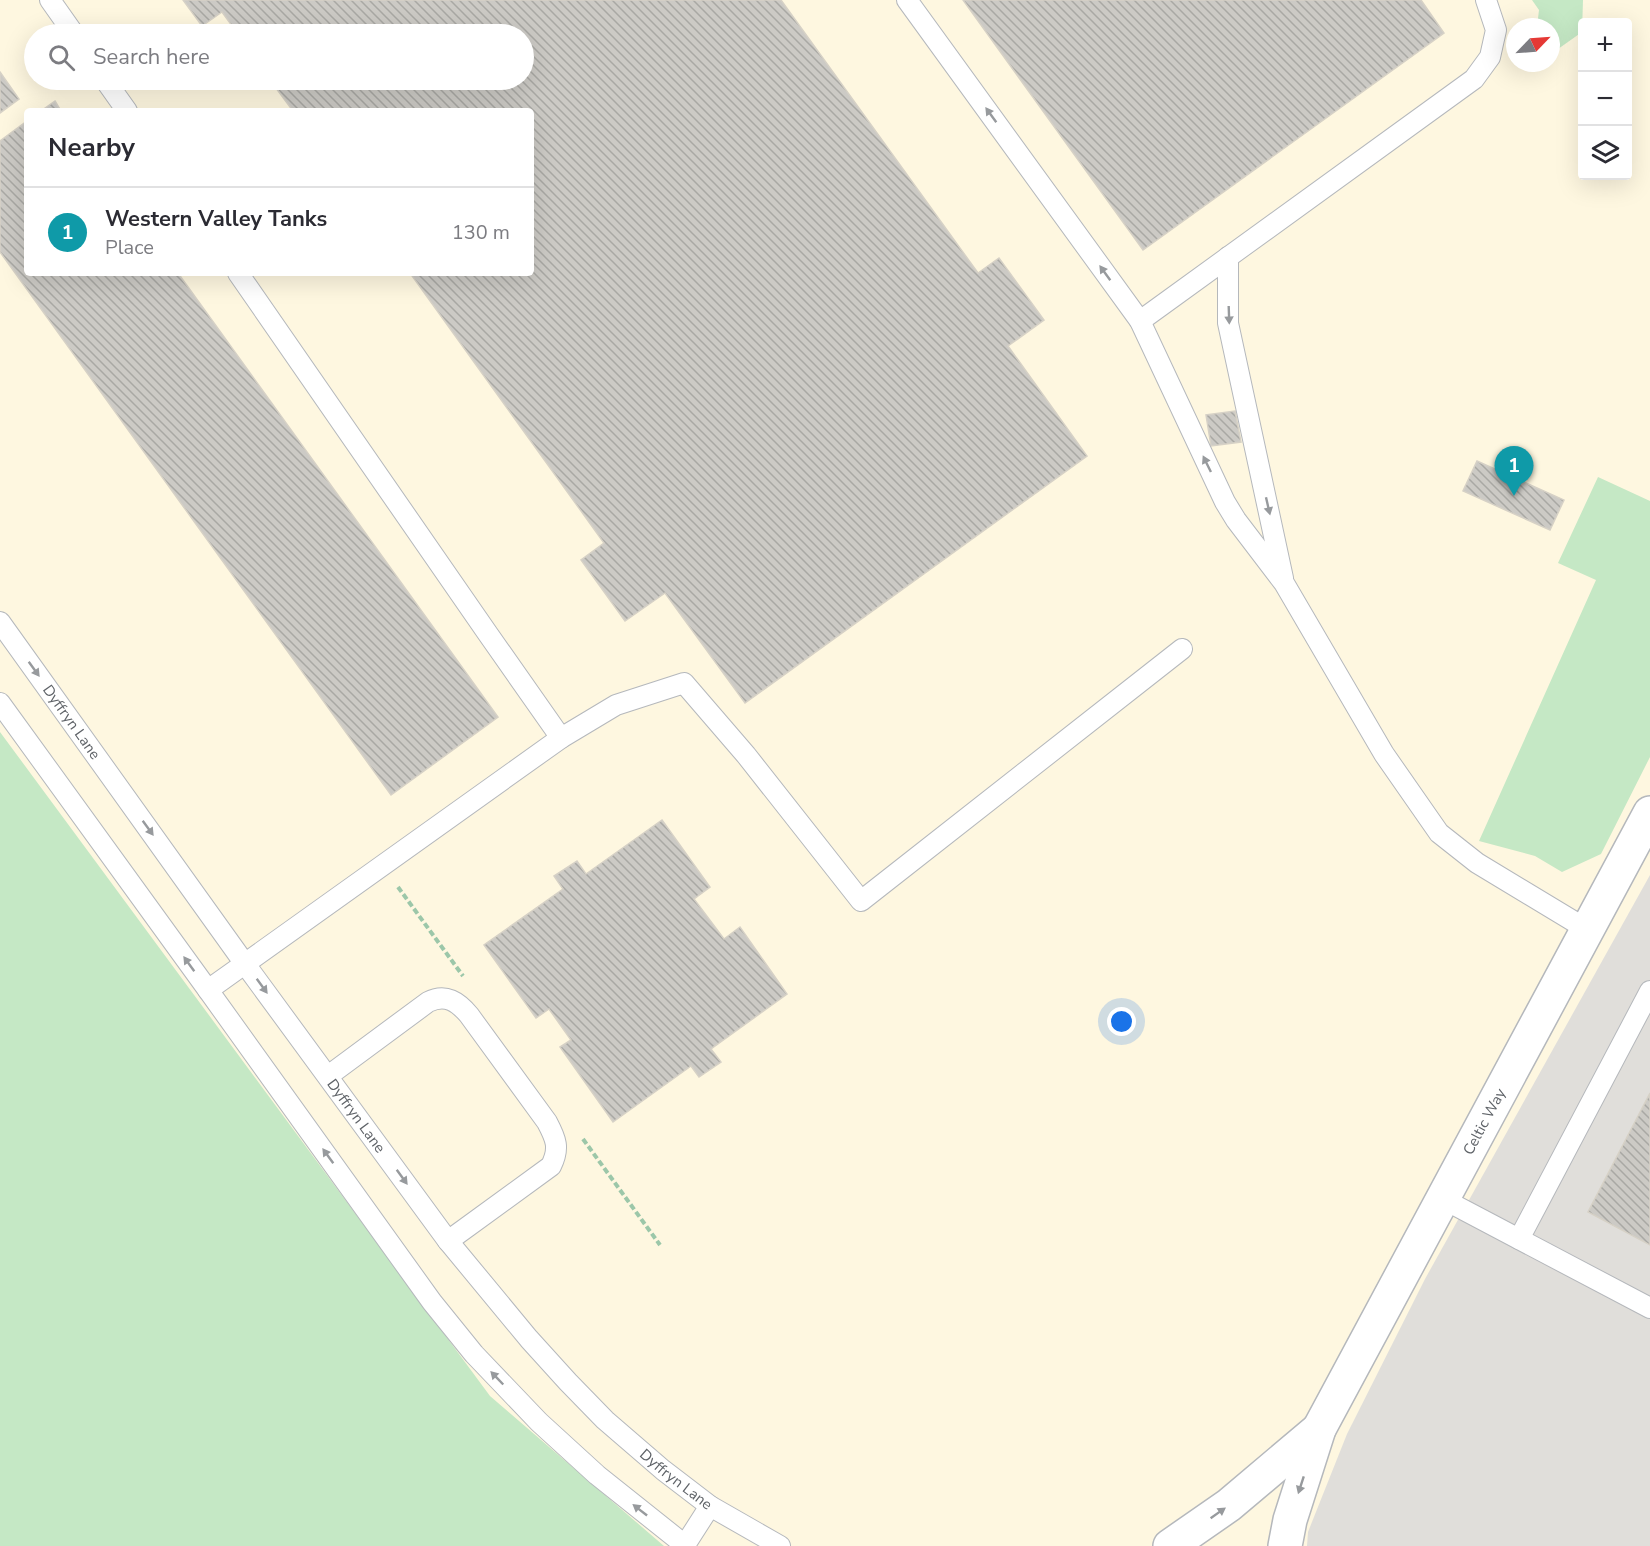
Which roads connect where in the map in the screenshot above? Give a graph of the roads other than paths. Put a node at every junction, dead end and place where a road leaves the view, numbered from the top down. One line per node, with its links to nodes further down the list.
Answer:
1 (50, 0): 4 (lane)
2 (907, 0): 9 (lane, one-way to 2)
3 (1486, 0): 7 (lane)
4 (67, 24)
5 (112, 90): 6 (lane)
6 (125, 108)
7 (1228, 257): 9 (lane); 10 (lane, one-way to 10)
8 (240, 276): 14 (lane)
9 (1140, 321): 10 (lane, one-way to 9)
10 (1284, 583): 16 (lane)
11 (0, 622): 17 (lane, Dyffryn Lane, one-way to 17)
12 (1182, 649): 14 (lane)
13 (0, 703): 18 (lane, one-way to 13)
14 (561, 738): 17 (lane)
15 (1650, 813): 16 (street, Celtic Way)
16 (1588, 930): 21 (street, Celtic Way)
17 (245, 963): 18 (lane); 20 (lane, Dyffryn Lane, one-way to 20)
18 (208, 990): 27 (lane, one-way to 18)
19 (1650, 991): 22 (lane)
20 (328, 1076): 23 (lane, Dyffryn Lane, one-way to 23); 23 (lane)
21 (1443, 1199): 22 (lane); 25 (street, Celtic Way)
22 (1519, 1239): 24 (lane)
23 (448, 1241): 26 (lane, Dyffryn Lane)
24 (1650, 1308)
25 (1319, 1429): 29 (street, Celtic Way, one-way to 25); 30 (street, Celtic Way, one-way to 30)
26 (710, 1506): 27 (lane); 28 (lane, Dyffryn Lane)
27 (686, 1546)
28 (780, 1546)
29 (1170, 1546)
30 (1285, 1546)

